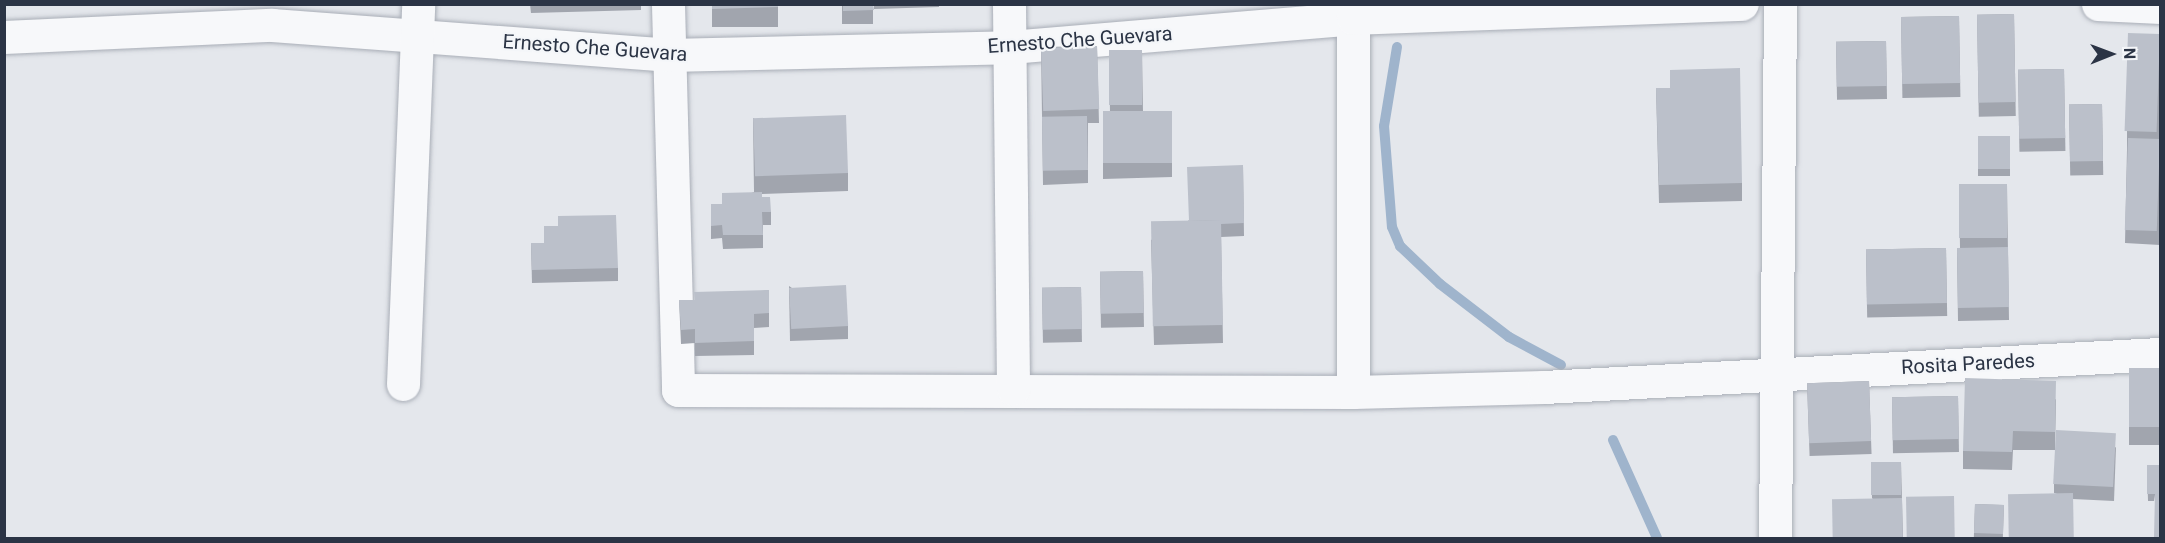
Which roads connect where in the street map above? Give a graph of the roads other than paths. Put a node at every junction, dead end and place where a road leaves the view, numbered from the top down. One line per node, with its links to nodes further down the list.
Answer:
1 (668, 4): 11 (street)
2 (1009, 4): 10 (street)
3 (1743, 4): 7 (street, Ernesto Che Guevara)
4 (1780, 4): 13 (street)
5 (2098, 4): 6 (street)
6 (2160, 7)
7 (1353, 18): 10 (street, Ernesto Che Guevara); 16 (street)
8 (418, 20): 9 (street, Ernesto Che Guevara); 11 (street, Ernesto Che Guevara); 14 (street)
9 (4, 37)
10 (1010, 47): 11 (street, Ernesto Che Guevara); 15 (street)
11 (668, 55): 15 (street, Rosita Paredes)
12 (2160, 354): 13 (street, Rosita Paredes)
13 (1775, 375): 16 (street, Rosita Paredes); 17 (street)
14 (403, 384)
15 (1013, 389): 16 (street, Rosita Paredes)
16 (1353, 392)
17 (1775, 538)

